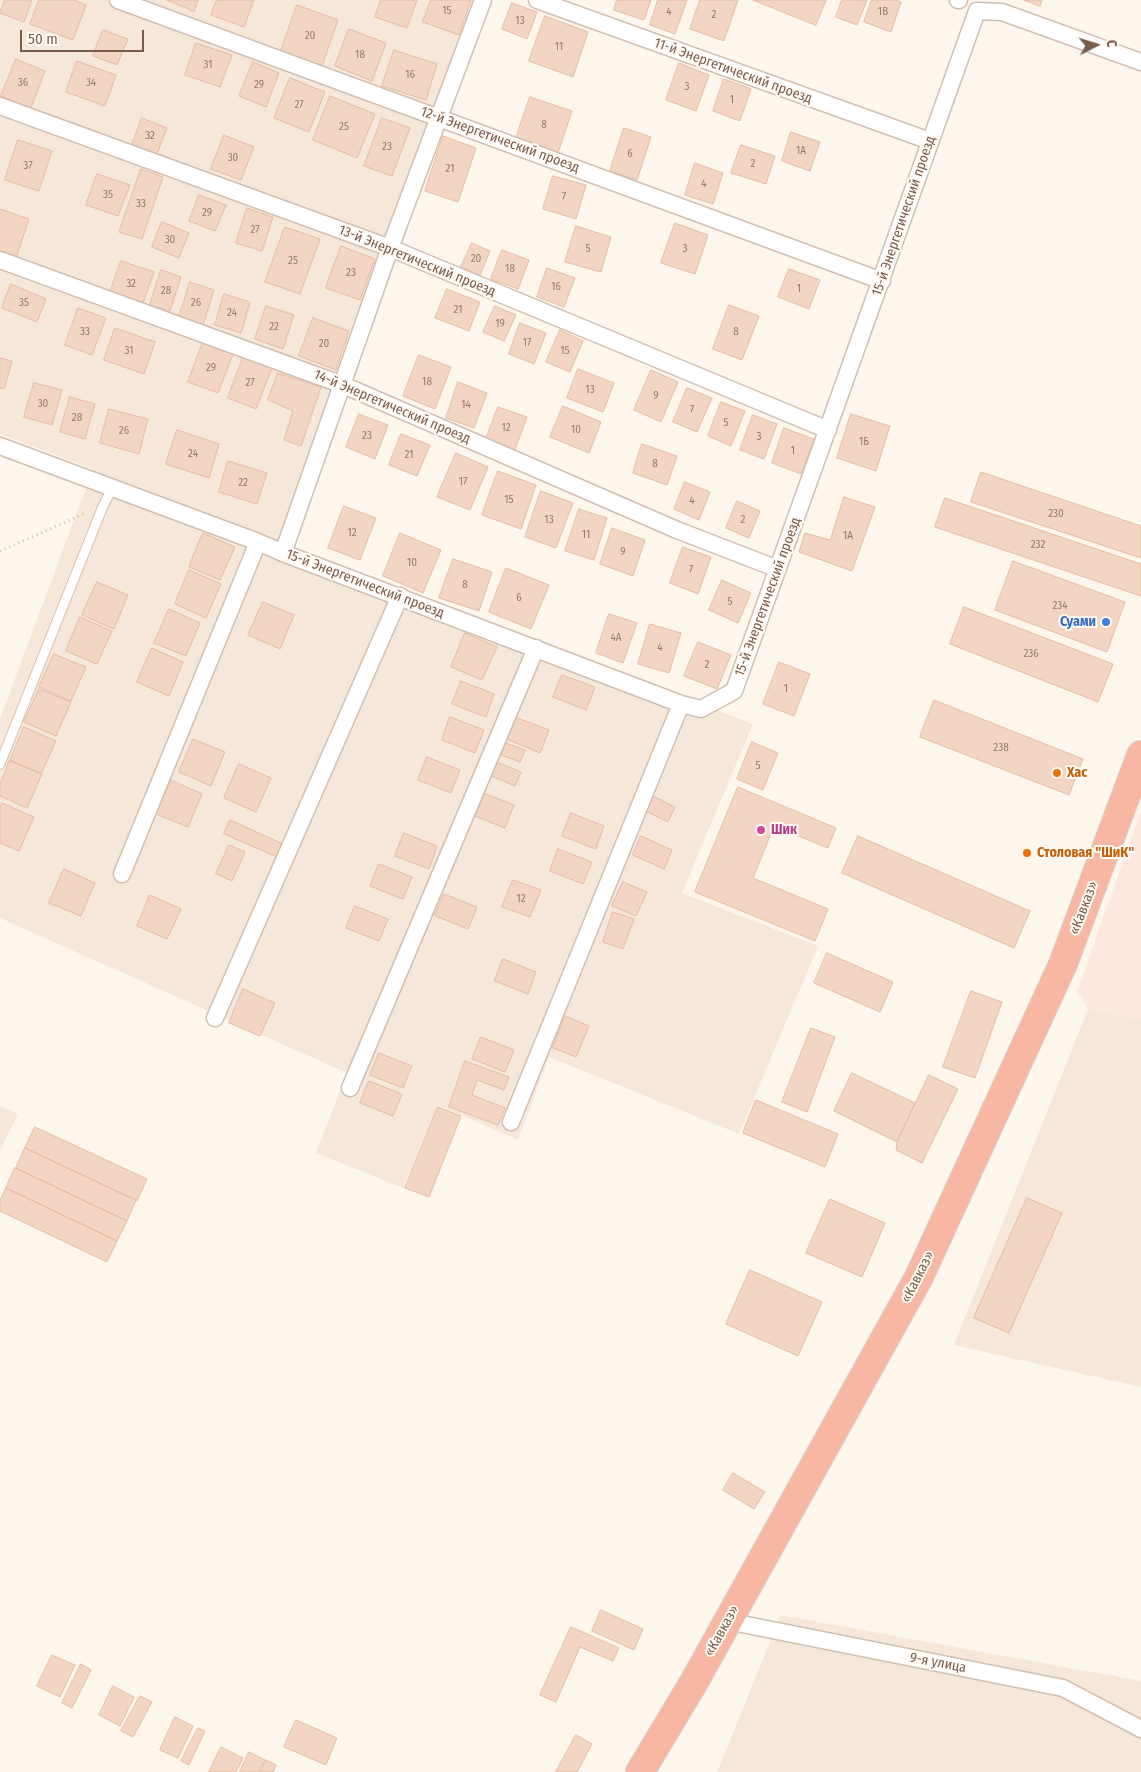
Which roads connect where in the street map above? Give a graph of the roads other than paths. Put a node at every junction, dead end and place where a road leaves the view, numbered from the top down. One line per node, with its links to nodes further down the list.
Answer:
1 (118, 0): 7 (street, 12-й Энергетический проезд)
2 (483, 0): 7 (street)
3 (537, 0): 8 (street, 11-й Энергетический проезд)
4 (1000, 6): 5 (street, 15-й Энергетический проезд); 8 (street, 15-й Энергетический проезд)
5 (1141, 62)
6 (0, 106): 9 (street, 13-й Энергетический проезд)
7 (440, 118): 9 (street); 11 (street, 12-й Энергетический проезд)
8 (930, 141): 11 (street, 15-й Энергетический проезд)
9 (390, 248): 12 (street); 13 (street, 13-й Энергетический проезд)
10 (0, 260): 12 (street, 14-й Энергетический проезд)
11 (882, 281): 13 (street, 15-й Энергетический проезд)
12 (343, 385): 17 (street); 18 (street, 14-й Энергетический проезд)
13 (828, 430): 18 (street, 15-й Энергетический проезд)
14 (0, 446): 15 (street, 15-й Энергетический проезд)
15 (113, 487): 16 (street, 15-й Энергетический проезд); 23 (lane)
16 (258, 542): 17 (street, 15-й Энергетический проезд); 24 (street)
17 (283, 553): 19 (street, 15-й Энергетический проезд)
18 (778, 569): 21 (street, 15-й Энергетический проезд)
19 (400, 596): 20 (street, 15-й Энергетический проезд); 25 (street)
20 (536, 648): 21 (street, 15-й Энергетический проезд); 26 (street)
21 (681, 704): 27 (street)
22 (1141, 755): 28 (highway, «Кавказ»)
23 (0, 764)
24 (122, 874)
25 (215, 1018)
26 (350, 1088)
27 (511, 1122)
28 (727, 1621): 29 (street, 9-я улица); 30 (highway, «Кавказ»)
29 (1141, 1729)
30 (640, 1772)

